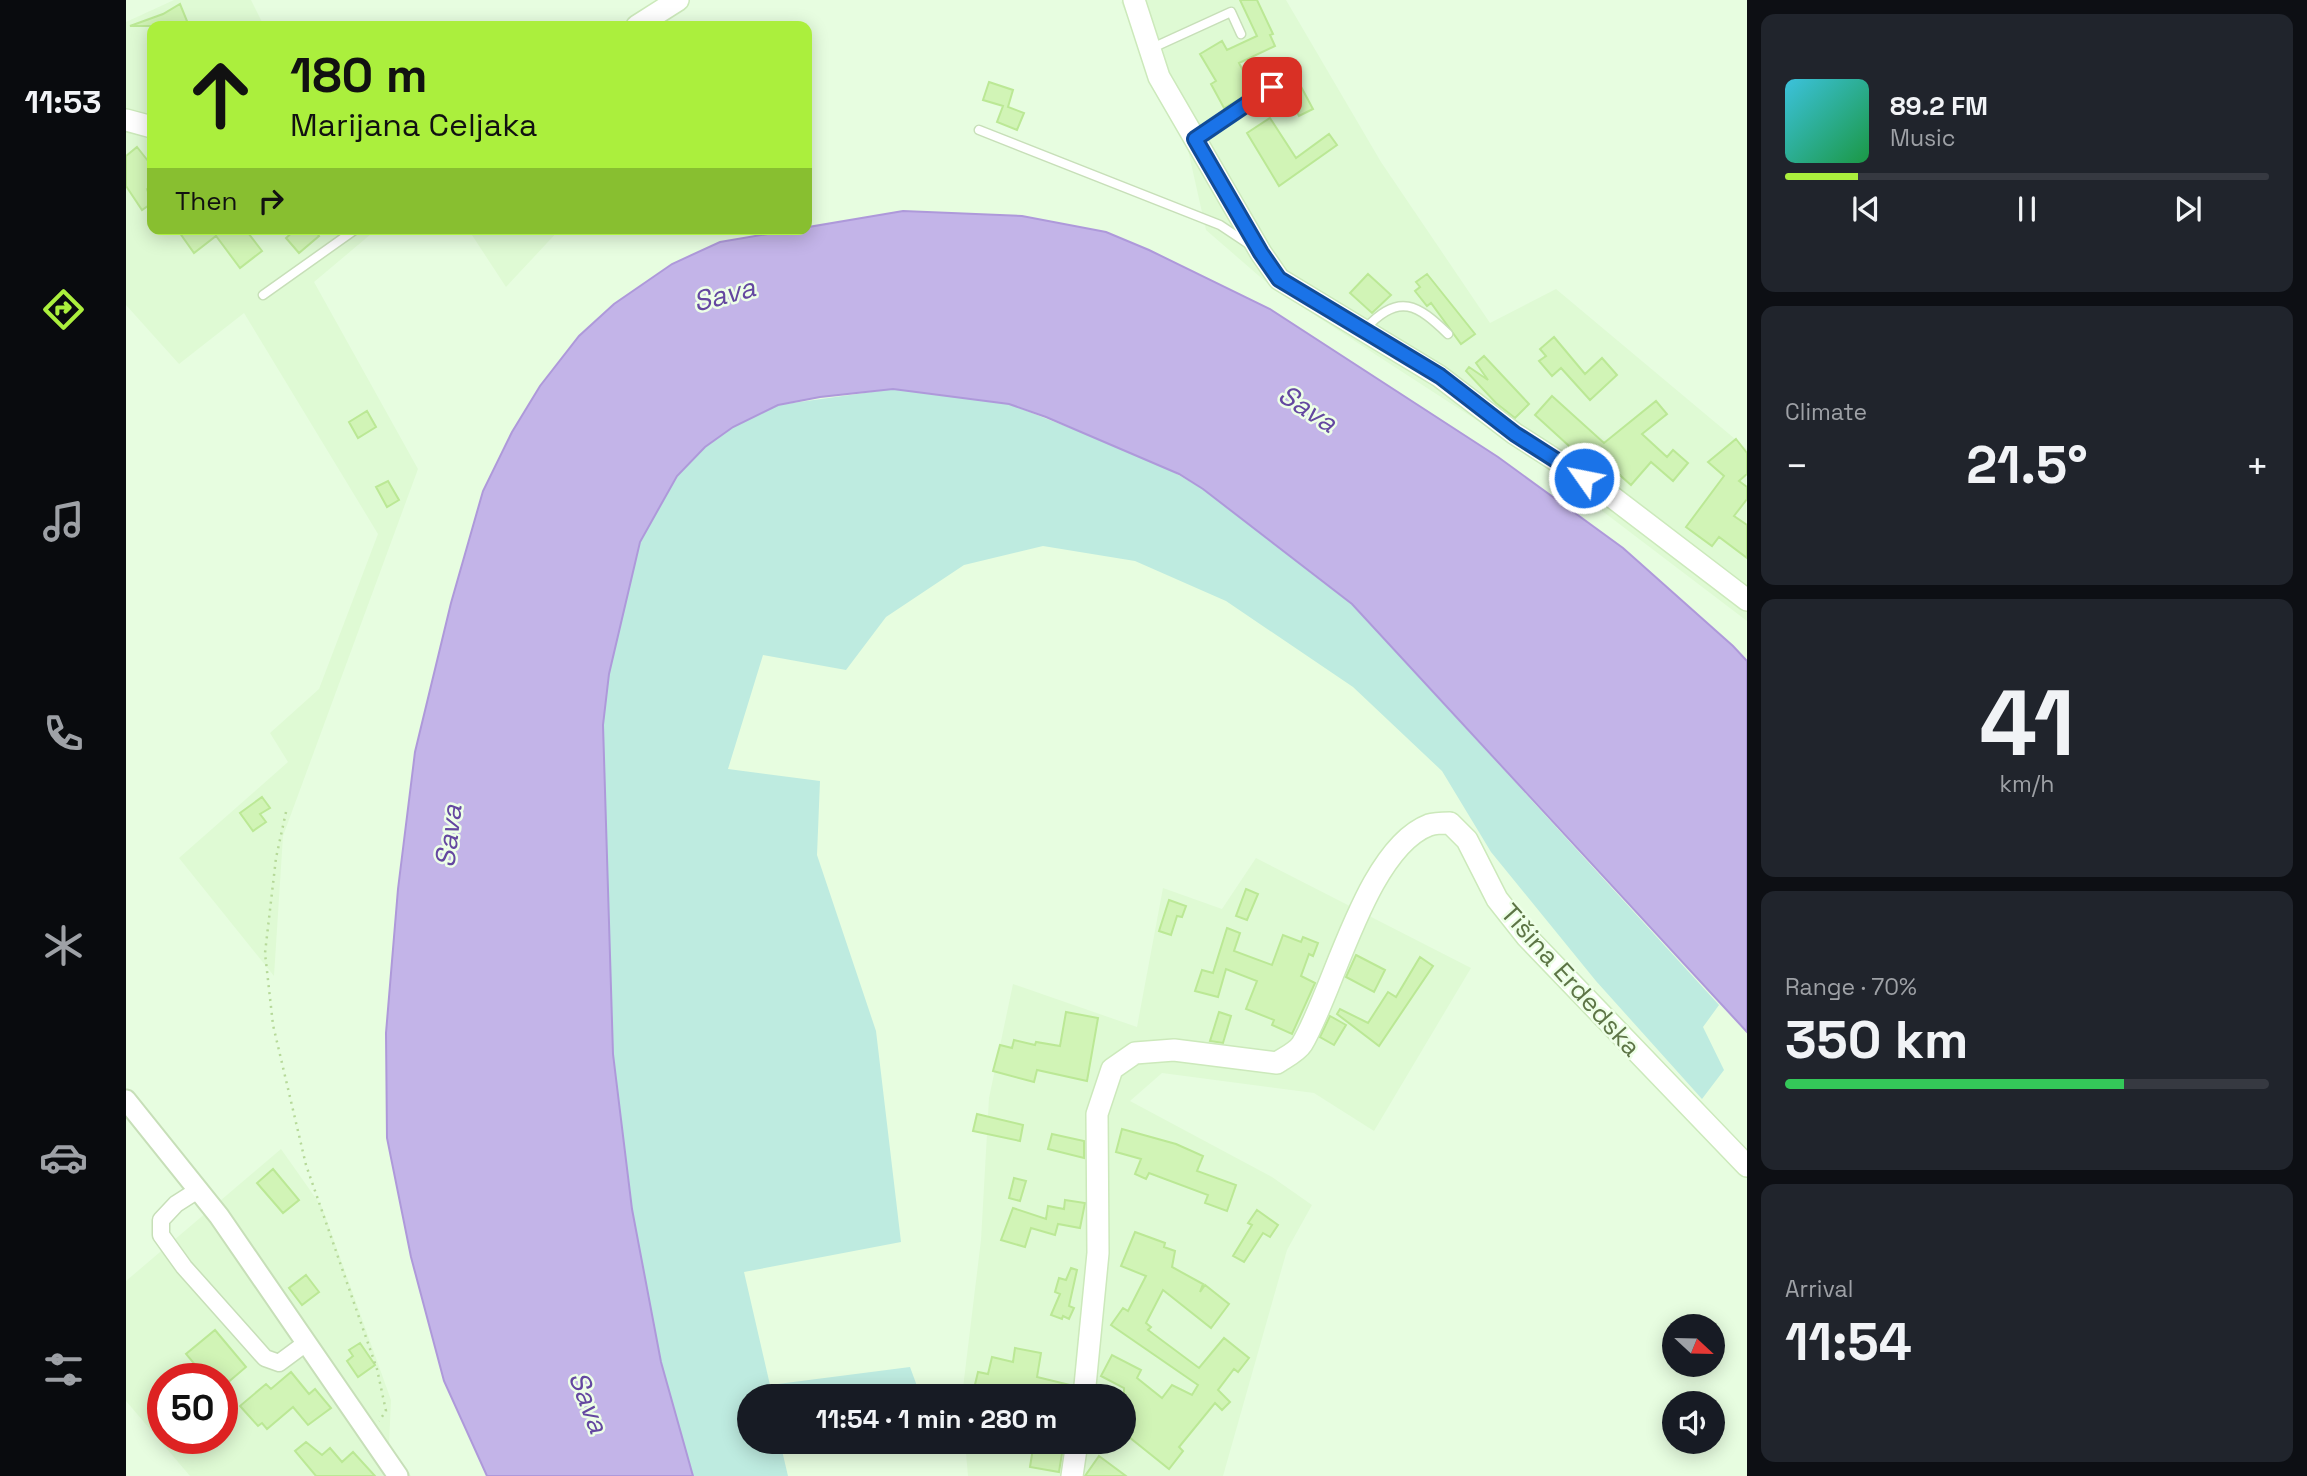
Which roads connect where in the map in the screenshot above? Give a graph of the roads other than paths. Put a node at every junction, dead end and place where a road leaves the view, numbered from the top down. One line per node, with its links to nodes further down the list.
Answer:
1 (678, 0): 3 (main road)
2 (1134, 0): 5 (main road)
3 (645, 21)
4 (1241, 34): 5 (lane)
5 (1150, 49): 10 (main road)
6 (1272, 87): 10 (lane)
7 (126, 120): 8 (main road)
8 (147, 126)
9 (979, 130): 12 (lane)
10 (1195, 139): 12 (main road)
11 (348, 235): 13 (lane)
12 (1261, 253): 14 (main road)
13 (263, 295)
14 (1364, 330): 15 (lane); 16 (main road)
15 (1448, 334)
16 (1747, 600)
17 (126, 1100): 19 (street)
18 (1747, 1166): 21 (main road, Tišina Erdedska)
19 (198, 1190): 20 (street); 20 (street)
20 (306, 1343): 23 (street)
21 (1085, 1384)
22 (1075, 1454): 24 (main road)
23 (398, 1476)
24 (1072, 1476)

